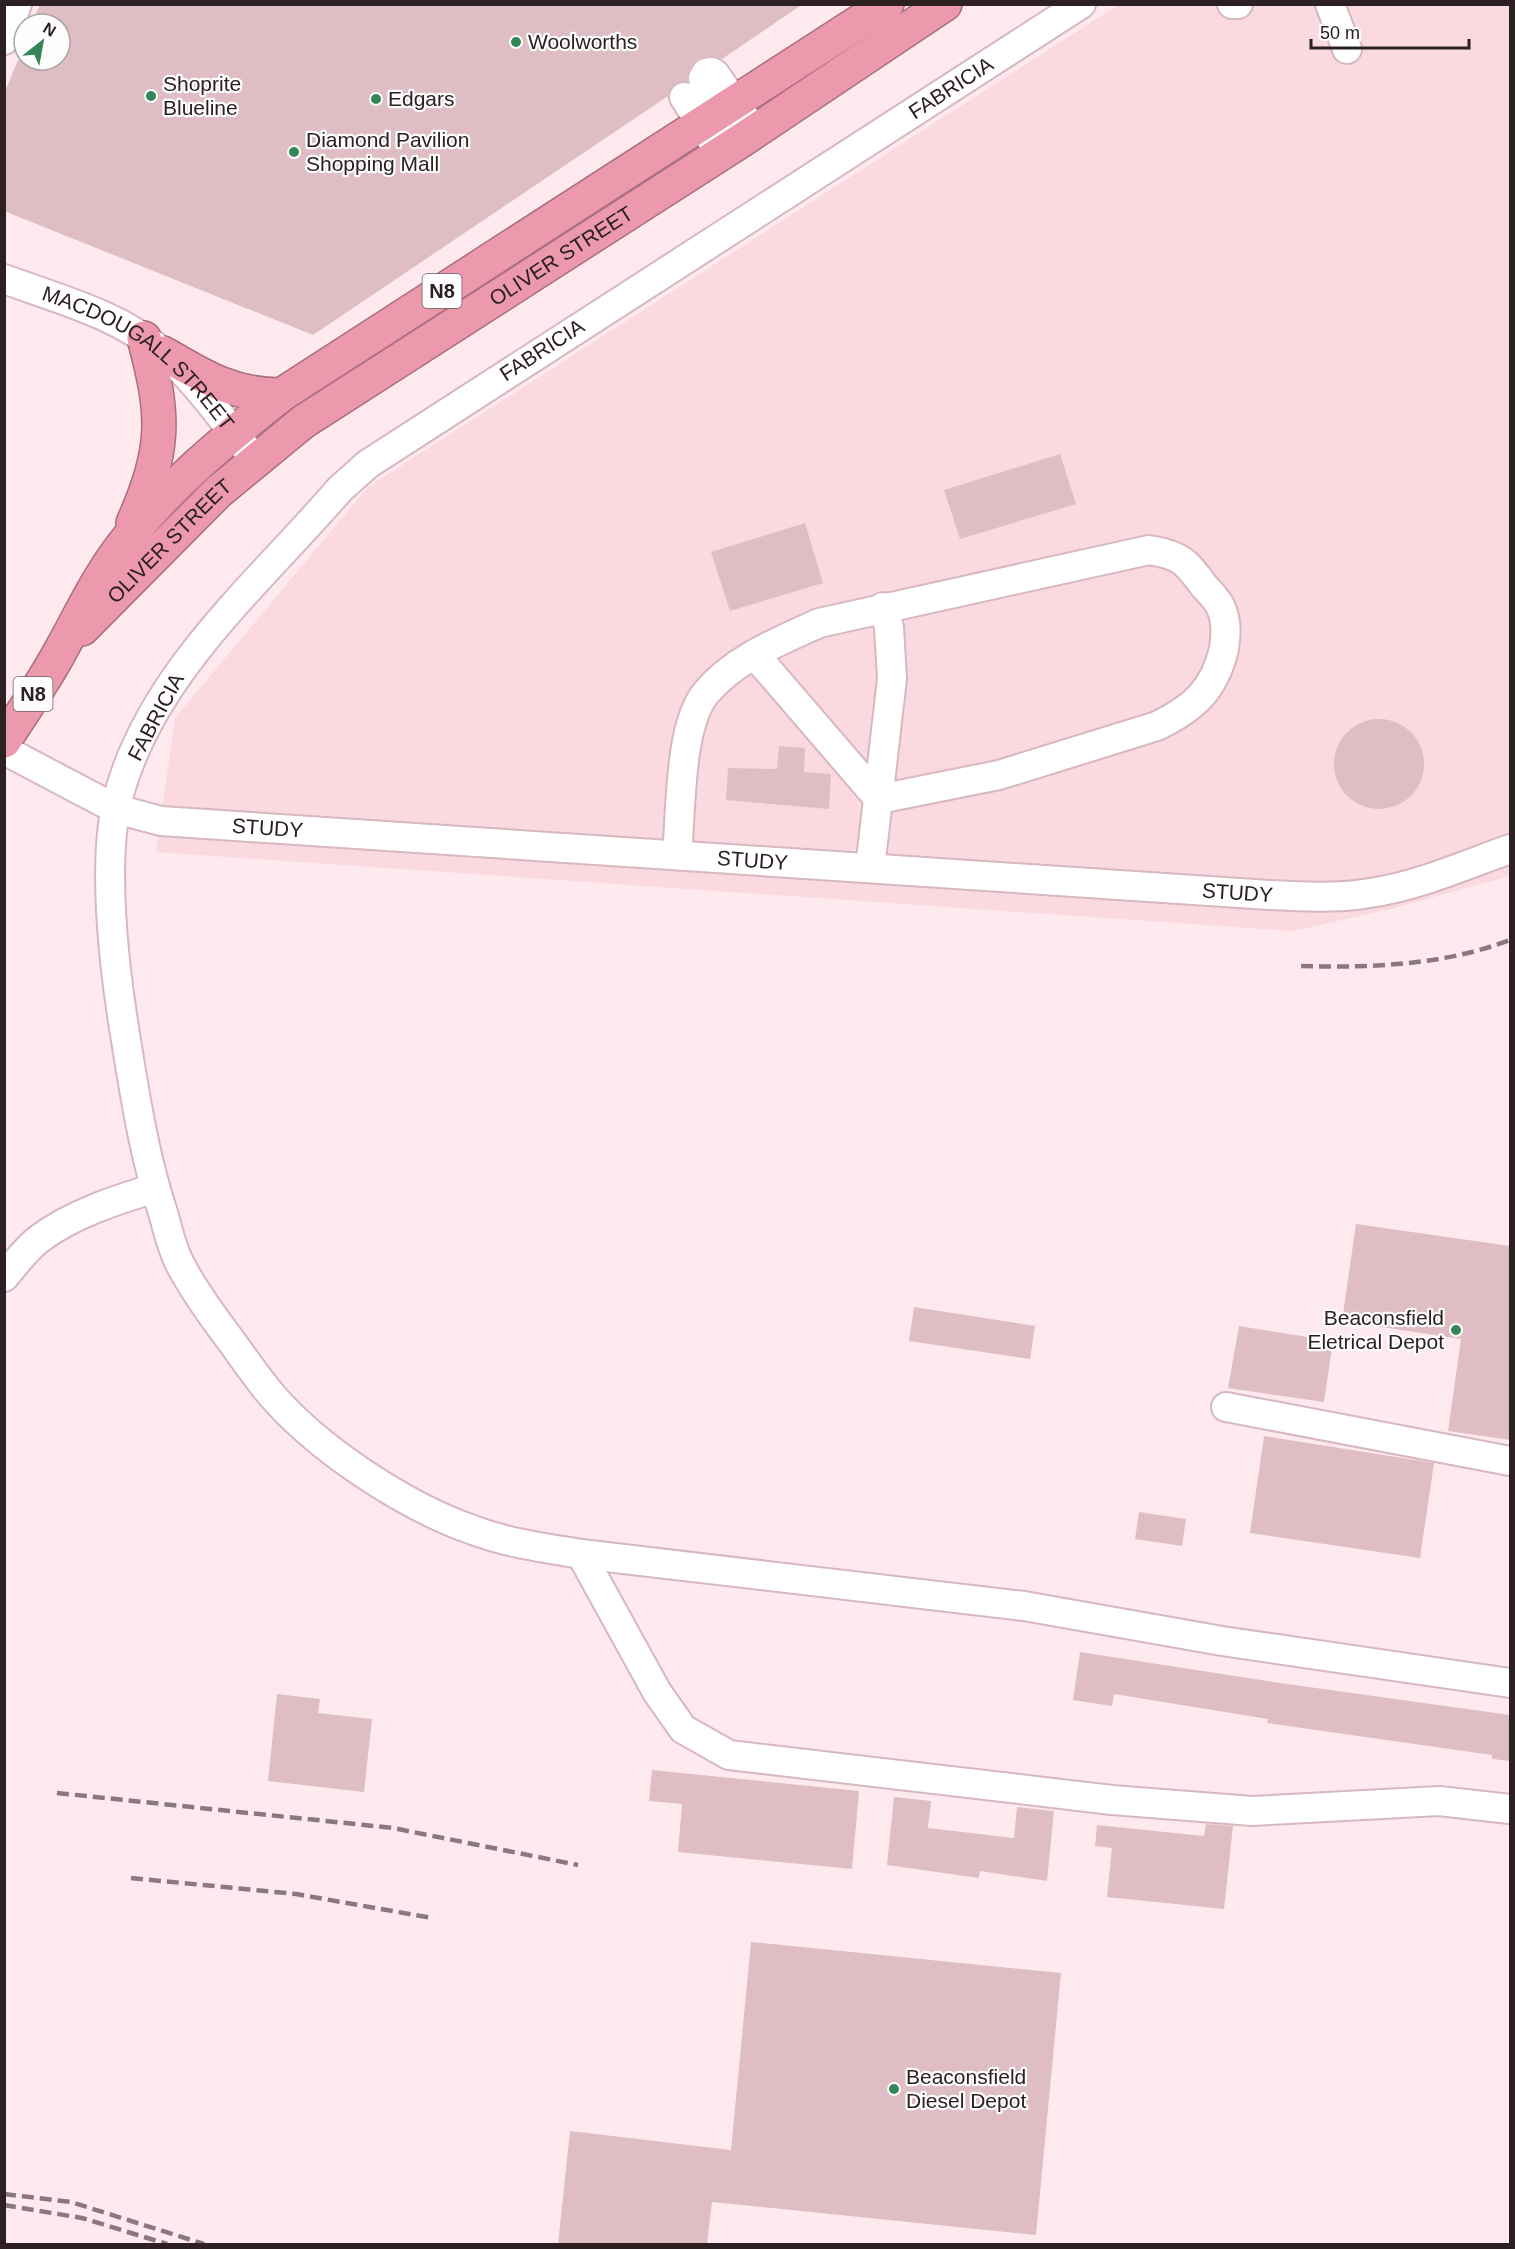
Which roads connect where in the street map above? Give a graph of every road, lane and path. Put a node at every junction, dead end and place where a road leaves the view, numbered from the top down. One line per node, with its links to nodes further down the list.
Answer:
1 (17, 4): 8 (street)
2 (887, 4): 11 (highway, OLIVER STREET / N8)
3 (945, 4): 12 (highway, OLIVER STREET / N8)
4 (1081, 4): 25 (street, FABRICIA)
5 (1232, 4): 6 (street)
6 (1238, 4)
7 (1330, 4): 9 (street)
8 (4, 40)
9 (1347, 49)
10 (684, 97): 11 (street)
11 (720, 113): 12 (street); 12 (street); 15 (highway, OLIVER STREET / N8)
12 (739, 142): 17 (highway, OLIVER STREET / N8)
13 (4, 279): 14 (street, MACDOUGALL STREET)
14 (154, 345): 15 (highway); 16 (street, MACDOUGALL STREET); 18 (highway)
15 (281, 395): 16 (highway, OLIVER STREET / N8)
16 (233, 433): 17 (street, MACDOUGALL STREET); 18 (highway, OLIVER STREET / N8)
17 (255, 459): 20 (highway, OLIVER STREET / N8)
18 (124, 544): 20 (highway, OLIVER STREET / N8)
19 (883, 607): 21 (street); 24 (street); 24 (street)
20 (62, 647): 22 (highway, OLIVER STREET / N8)
21 (755, 656): 24 (street); 27 (street)
22 (4, 741)
23 (4, 750): 25 (street, STUDY)
24 (879, 799): 28 (street)
25 (116, 809): 27 (street, STUDY); 29 (street, FABRICIA)
26 (1510, 849): 28 (street, STUDY)
27 (677, 855): 28 (street, STUDY)
28 (870, 868)
29 (154, 1188): 30 (street); 33 (street, FABRICIA)
30 (4, 1277)
31 (1226, 1407): 32 (street)
32 (1510, 1461)
33 (580, 1554): 34 (street, FABRICIA); 35 (street)
34 (1510, 1683)
35 (1510, 1809)

